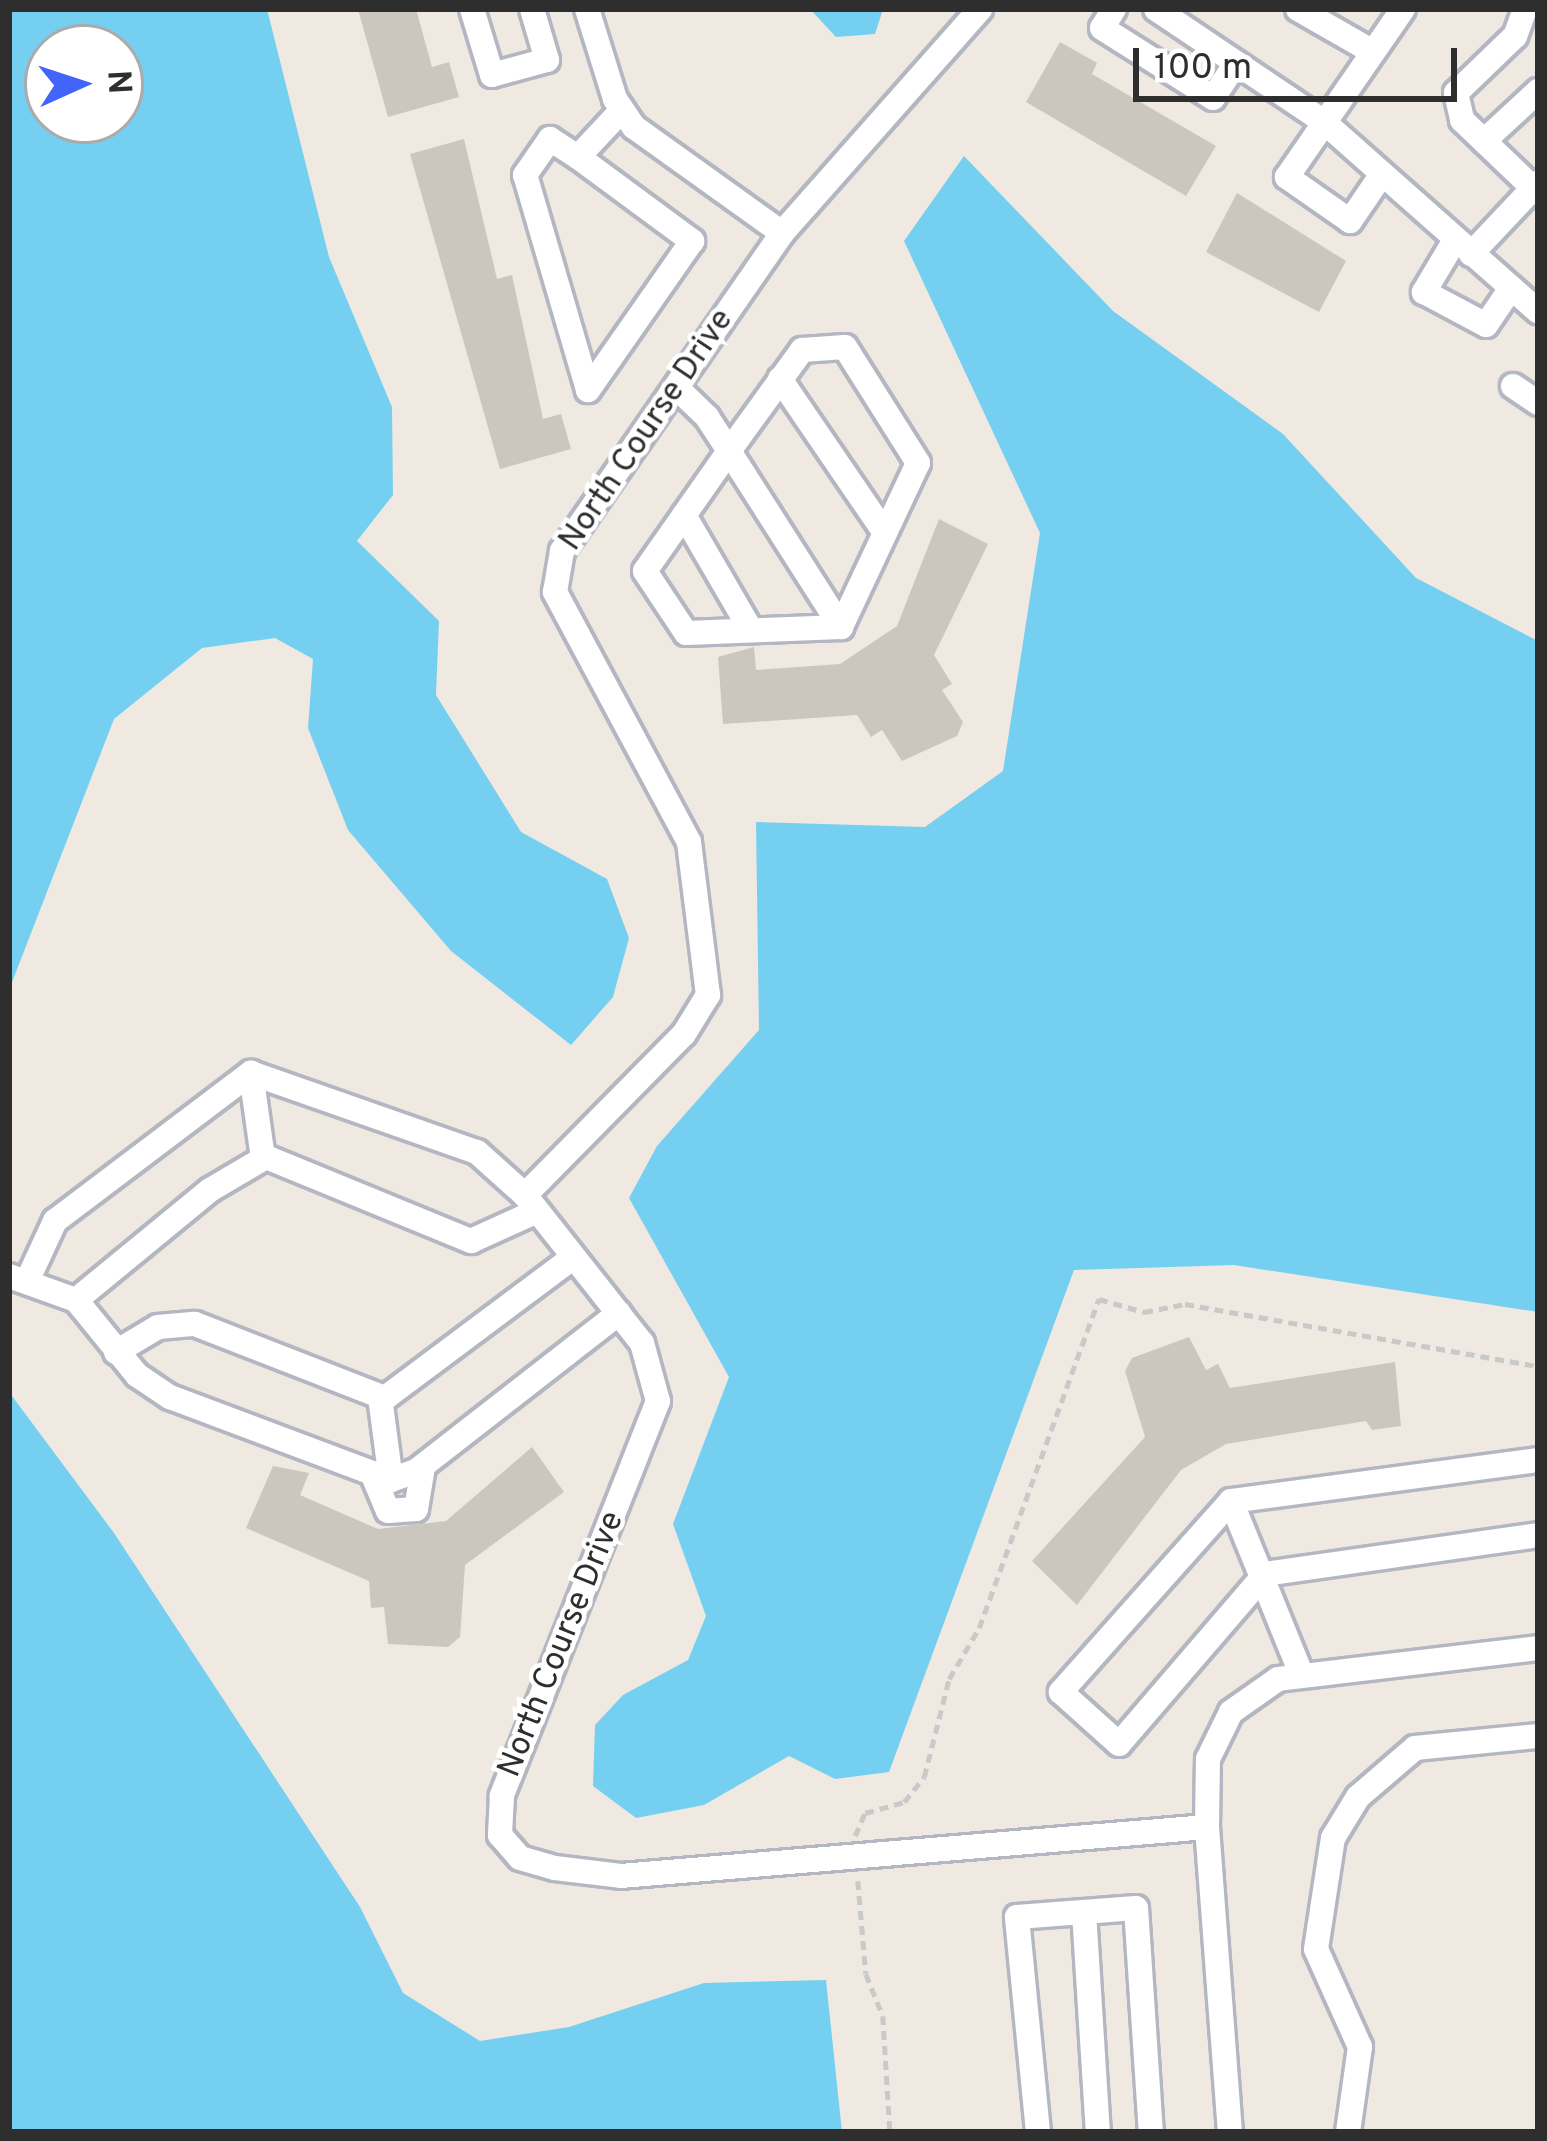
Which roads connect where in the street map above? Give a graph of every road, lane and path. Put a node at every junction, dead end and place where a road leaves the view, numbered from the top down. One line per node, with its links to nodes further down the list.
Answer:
1 (472, 9): 2 (street)
2 (532, 9)
3 (587, 9): 13 (street)
4 (980, 9): 19 (street, North Course Drive)
5 (1114, 9): 11 (street)
6 (1156, 9): 11 (street)
7 (1298, 9): 10 (street)
8 (1403, 9): 10 (street)
9 (1525, 9): 15 (street)
10 (1373, 52): 14 (street)
11 (1236, 63): 14 (street)
12 (1538, 91): 15 (street)
13 (622, 110): 16 (street); 19 (street)
14 (1324, 122): 17 (street); 17 (street)
15 (1484, 141): 18 (street)
16 (578, 157): 16 (street)
17 (1382, 174): 20 (street)
18 (1536, 187): 20 (street)
19 (782, 233): 25 (street, North Course Drive)
20 (1463, 247): 21 (street); 21 (street)
21 (1511, 288): 22 (street)
22 (1536, 305)
23 (781, 379): 27 (street); 29 (street); 29 (street)
24 (1513, 386): 26 (street)
25 (677, 388): 27 (street); 34 (street, North Course Drive)
26 (1538, 404)
27 (729, 451): 28 (street); 30 (street)
28 (684, 515): 31 (street); 31 (street)
29 (885, 533): 30 (street)
30 (841, 627): 31 (street)
31 (751, 630)
32 (251, 1073): 33 (street); 34 (street, North Course Drive); 36 (street)
33 (263, 1158): 34 (street, North Course Drive); 37 (street)
34 (531, 1203): 35 (street, North Course Drive)
35 (572, 1258): 38 (street, North Course Drive); 41 (street)
36 (19, 1276): 37 (street)
37 (76, 1300): 39 (street)
38 (620, 1313): 43 (street); 50 (street, North Course Drive)
39 (116, 1352): 41 (street); 43 (street)
40 (1538, 1366): 51 (path)
41 (380, 1396): 43 (street)
42 (1538, 1460): 44 (street)
43 (382, 1477)
44 (1231, 1501): 46 (street); 46 (street)
45 (1538, 1535): 46 (street)
46 (1265, 1574): 48 (street)
47 (1538, 1648): 48 (street)
48 (1300, 1671): 50 (street)
49 (1538, 1736): 59 (street)
50 (1207, 1827): 58 (street)
51 (856, 1841)
52 (857, 1869): 54 (path)
53 (1084, 1912): 55 (street); 56 (street); 57 (street)
54 (890, 2132)
55 (1038, 2132)
56 (1098, 2132)
57 (1151, 2132)
58 (1230, 2132)
59 (1348, 2132)

